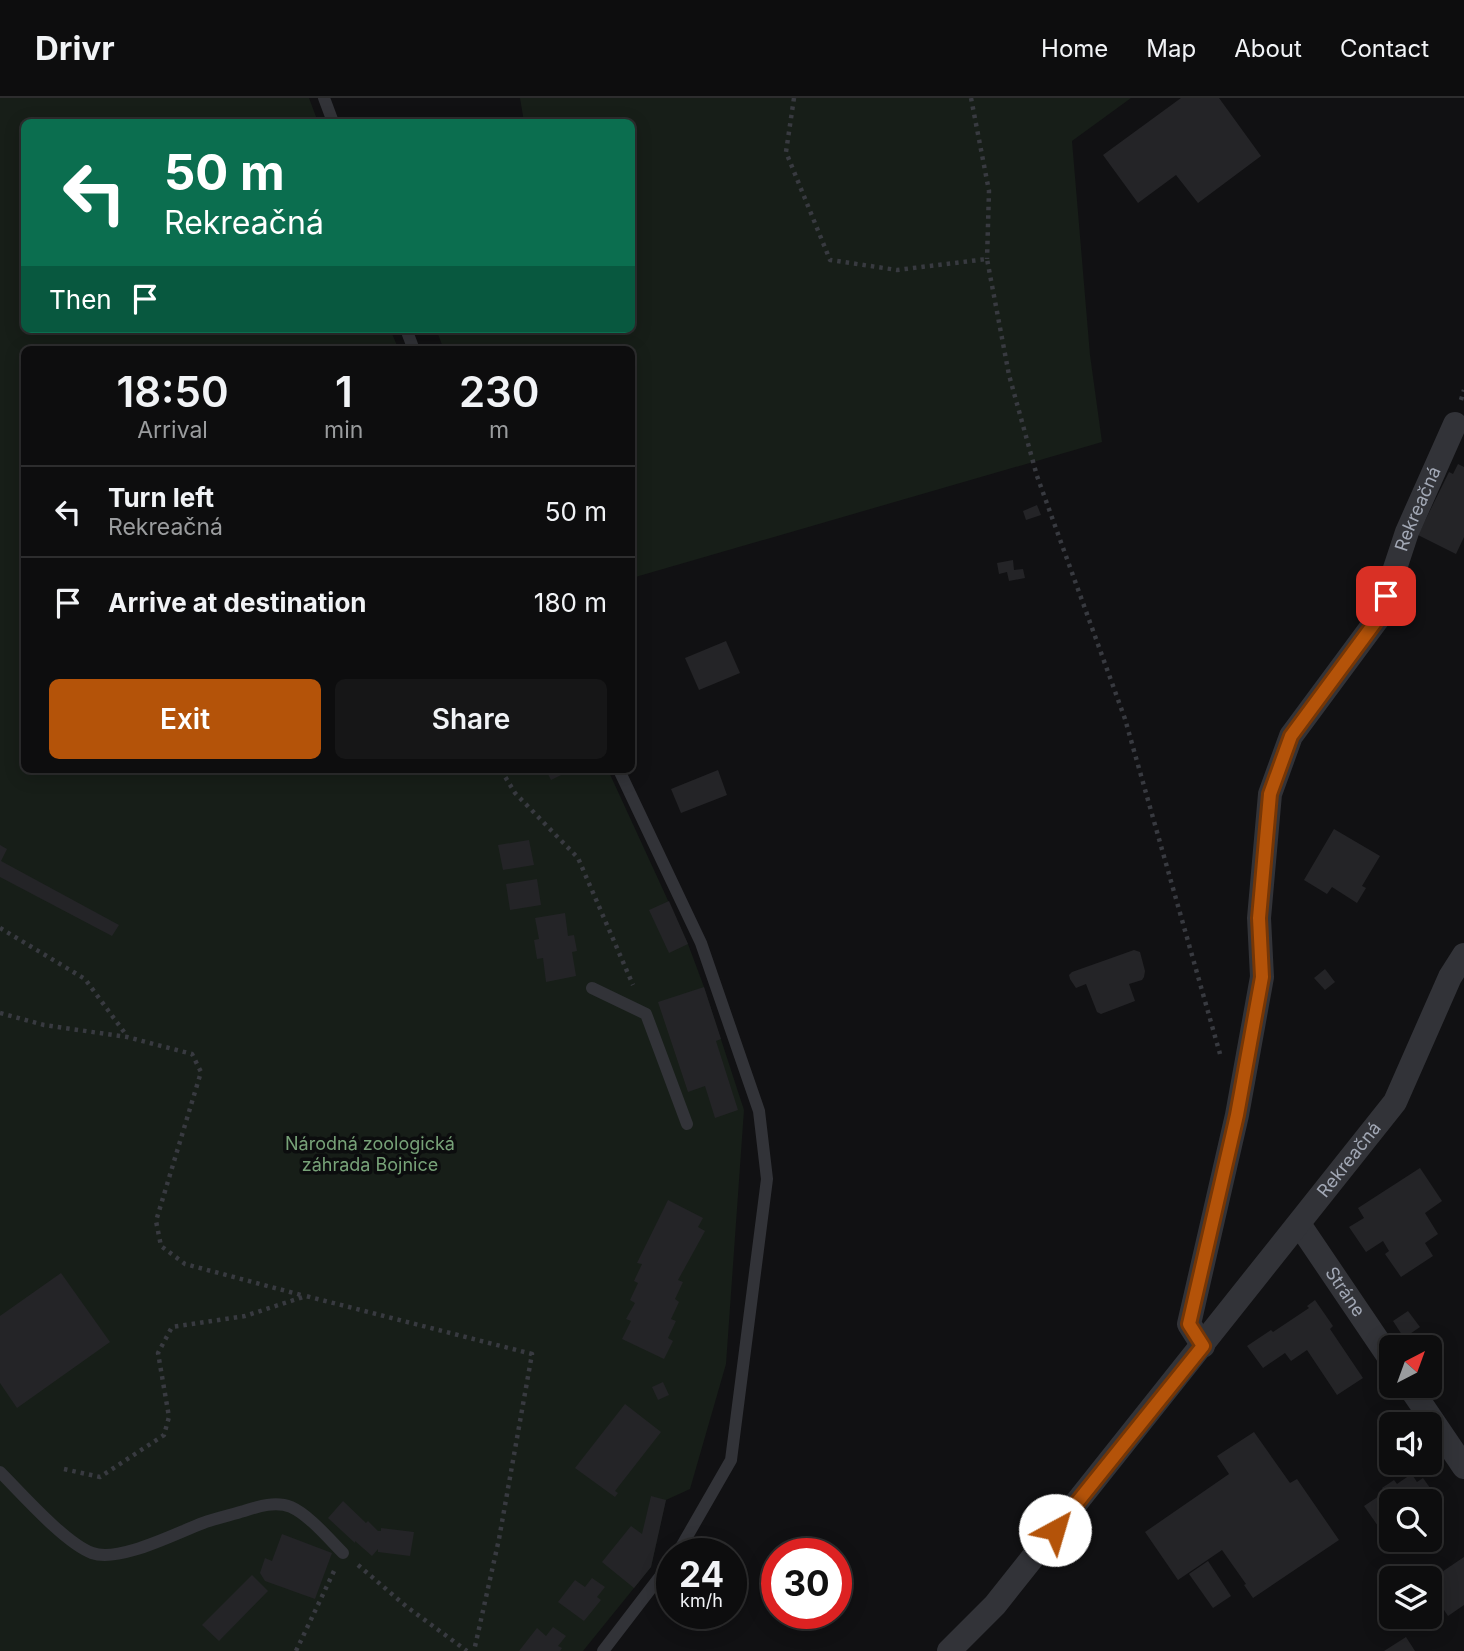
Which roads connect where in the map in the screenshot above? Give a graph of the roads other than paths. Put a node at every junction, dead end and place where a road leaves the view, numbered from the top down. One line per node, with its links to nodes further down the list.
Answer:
1 (324, 98): 2 (lane)
2 (332, 119)
3 (1455, 424): 10 (street, Rekreačná)
4 (620, 773): 14 (lane)
5 (1464, 955): 8 (street, Rekreačná)
6 (592, 988): 7 (lane)
7 (687, 1124)
8 (1299, 1224): 9 (street, Stráne); 10 (street, Rekreačná)
9 (1379, 1342)
10 (1203, 1346): 18 (street, Rekreačná)
11 (1417, 1398): 12 (street)
12 (1464, 1467)
13 (0, 1472): 15 (lane)
14 (688, 1538)
15 (343, 1553)
16 (656, 1582): 17 (lane)
17 (603, 1651)
18 (949, 1651)

